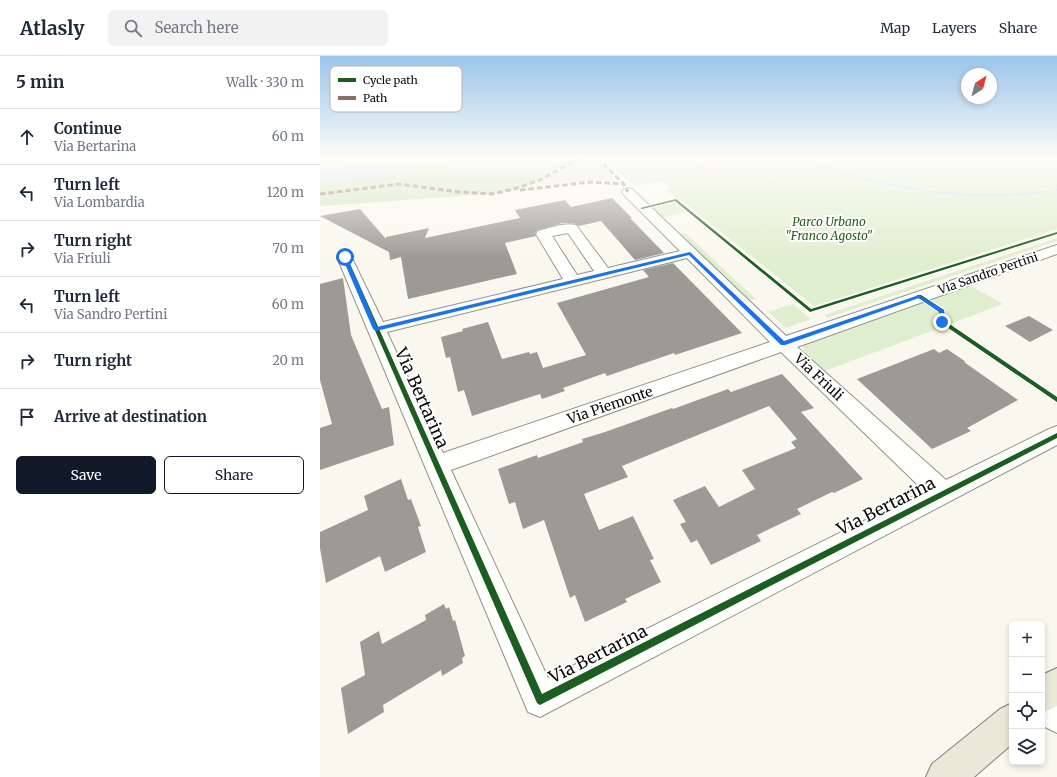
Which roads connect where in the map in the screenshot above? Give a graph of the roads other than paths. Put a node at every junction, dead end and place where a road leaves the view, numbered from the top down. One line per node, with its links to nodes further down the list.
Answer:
1 (628, 192): 3 (street, Via Friuli)
2 (1057, 249): 8 (street, Via Sandro Pertini)
3 (690, 253): 5 (street); 8 (street, Via Friuli)
4 (345, 257): 7 (street, Via Bertarina)
5 (604, 274): 6 (street); 6 (street)
6 (573, 282): 7 (street)
7 (376, 329): 10 (street, Via Bertarina)
8 (783, 344): 10 (street, Via Piemonte); 11 (street, Via Friuli)
9 (1057, 436): 11 (street, Via Bertarina)
10 (437, 466): 11 (street, Via Bertarina)
11 (943, 493)
12 (1057, 685): 13 (main road)
13 (1045, 695)
14 (1045, 701): 15 (street)
15 (1057, 715)
16 (1009, 724): 17 (main road)
17 (945, 777)

